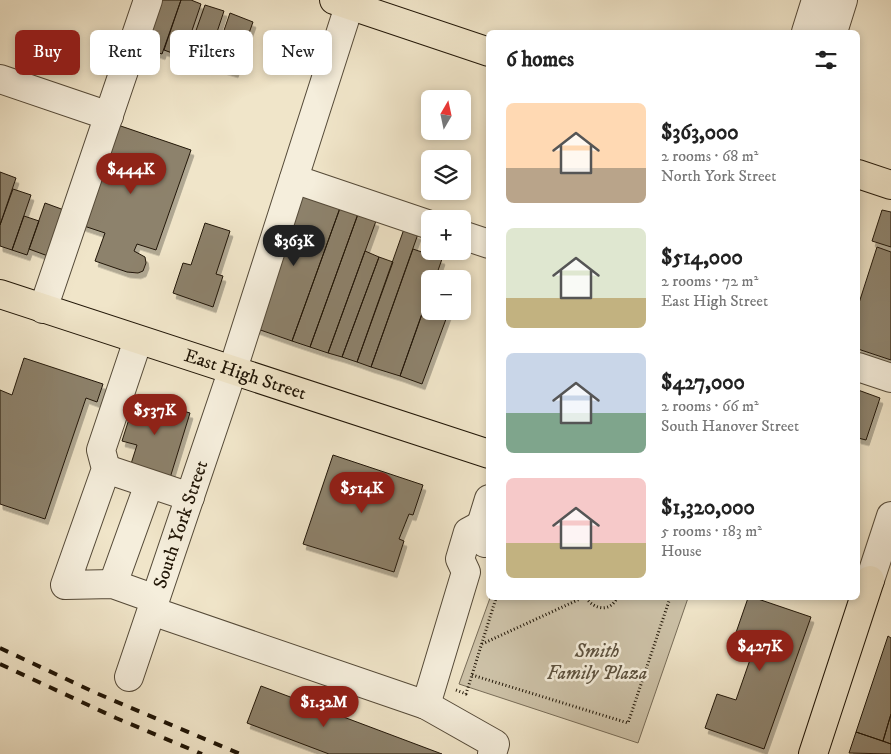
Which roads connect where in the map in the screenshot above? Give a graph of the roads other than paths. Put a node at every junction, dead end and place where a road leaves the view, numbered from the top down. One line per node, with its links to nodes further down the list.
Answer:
1 (148, 0): 9 (street)
2 (816, 0): 5 (street)
3 (844, 0): 6 (street)
4 (345, 2): 7 (main road); 11 (street, South York Street)
5 (807, 30)
6 (834, 30)
7 (486, 51)
8 (0, 79): 9 (street)
9 (109, 116): 17 (street)
10 (860, 178): 12 (main road)
11 (294, 179): 13 (street); 20 (street, South York Street)
12 (891, 185)
13 (421, 221)
14 (471, 238): 15 (street)
15 (486, 243)
16 (0, 294): 17 (main road, East High Street)
17 (42, 309): 18 (main road, East High Street)
18 (138, 340): 20 (main road, East High Street); 23 (street)
19 (860, 368): 21 (street)
20 (232, 372): 22 (main road, East High Street); 25 (street, South York Street)
21 (891, 378)
22 (486, 453)
23 (106, 470): 24 (street); 29 (street)
24 (149, 484): 25 (street); 29 (street)
25 (190, 497): 30 (street, South York Street)
26 (486, 510): 32 (street)
27 (891, 516): 28 (street)
28 (873, 581): 34 (main road)
29 (114, 584): 30 (street)
30 (154, 605): 31 (street, South York Street); 32 (street)
31 (129, 677)
32 (426, 705): 33 (street)
33 (492, 754)
34 (813, 754)

